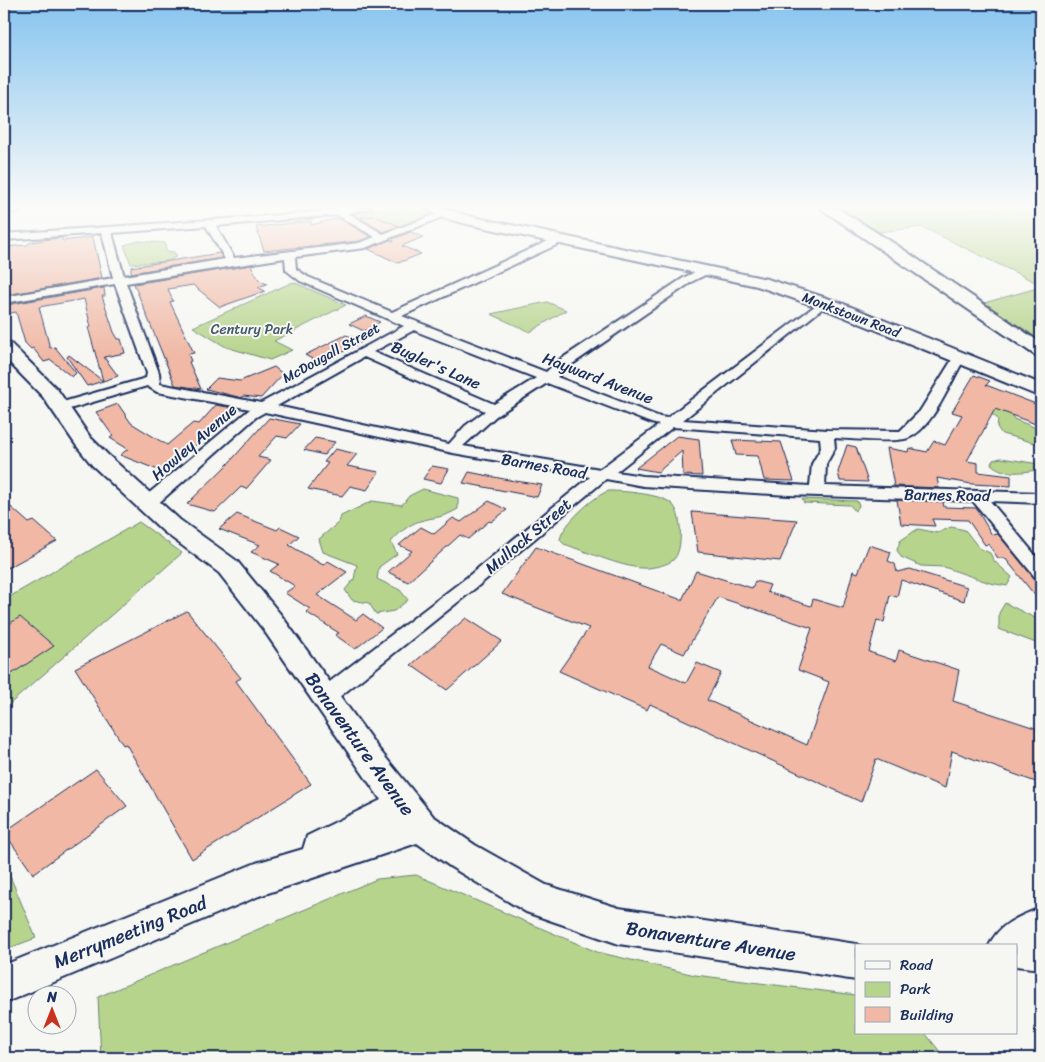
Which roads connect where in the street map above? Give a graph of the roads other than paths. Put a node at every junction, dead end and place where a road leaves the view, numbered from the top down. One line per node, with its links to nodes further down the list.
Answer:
1 (113, 258): 10 (street)
2 (229, 258): 8 (street)
3 (260, 258): 8 (street)
4 (290, 258): 13 (street, Hayward Avenue)
5 (520, 258): 13 (street)
6 (648, 258): 9 (street, Monkstown Road)
7 (906, 258): 16 (street)
8 (231, 261): 10 (street)
9 (707, 270): 12 (street, Monkstown Road); 20 (street)
10 (119, 280): 11 (street); 21 (street)
11 (4, 300)
12 (824, 302): 18 (street, Monkstown Road); 27 (street, Mullock Street)
13 (392, 316): 14 (street, Hayward Avenue)
14 (414, 325): 17 (street, McDougall Street); 20 (street, Hayward Avenue)
15 (4, 348): 24 (street, Bonaventure Avenue)
16 (1040, 351)
17 (362, 352): 25 (street, McDougall Street); 26 (street, Bugler's Lane)
18 (959, 358): 19 (street, Monkstown Road); 28 (street, Hayward Avenue)
19 (1002, 376): 22 (street, Monkstown Road); 23 (street, Monkstown Road)
20 (547, 377): 26 (street); 27 (street, Hayward Avenue)
21 (152, 381): 24 (street); 25 (street, Barnes Road)
22 (1041, 382)
23 (1041, 391)
24 (61, 407): 34 (street, Bonaventure Avenue)
25 (263, 407): 29 (street, Barnes Road); 34 (street, Howley Avenue)
26 (495, 410): 29 (street)
27 (670, 423): 28 (street, Hayward Avenue); 30 (street, Mullock Street)
28 (827, 434): 31 (street)
29 (453, 449): 30 (street, Barnes Road)
30 (601, 476): 31 (street, Barnes Road); 36 (street, Mullock Street)
31 (817, 490): 32 (street, Barnes Road)
32 (976, 496): 33 (street, Barnes Road); 35 (street)
33 (1041, 498)
34 (148, 503): 36 (street, Bonaventure Avenue)
35 (1041, 573)
36 (326, 696): 37 (street, Bonaventure Avenue)
37 (411, 816): 42 (street, Bonaventure Avenue); 43 (street, Merrymeeting Road)
38 (1041, 926): 39 (street)
39 (1010, 944)
40 (1018, 948): 41 (street)
41 (1041, 951)
42 (855, 962)
43 (4, 984)

